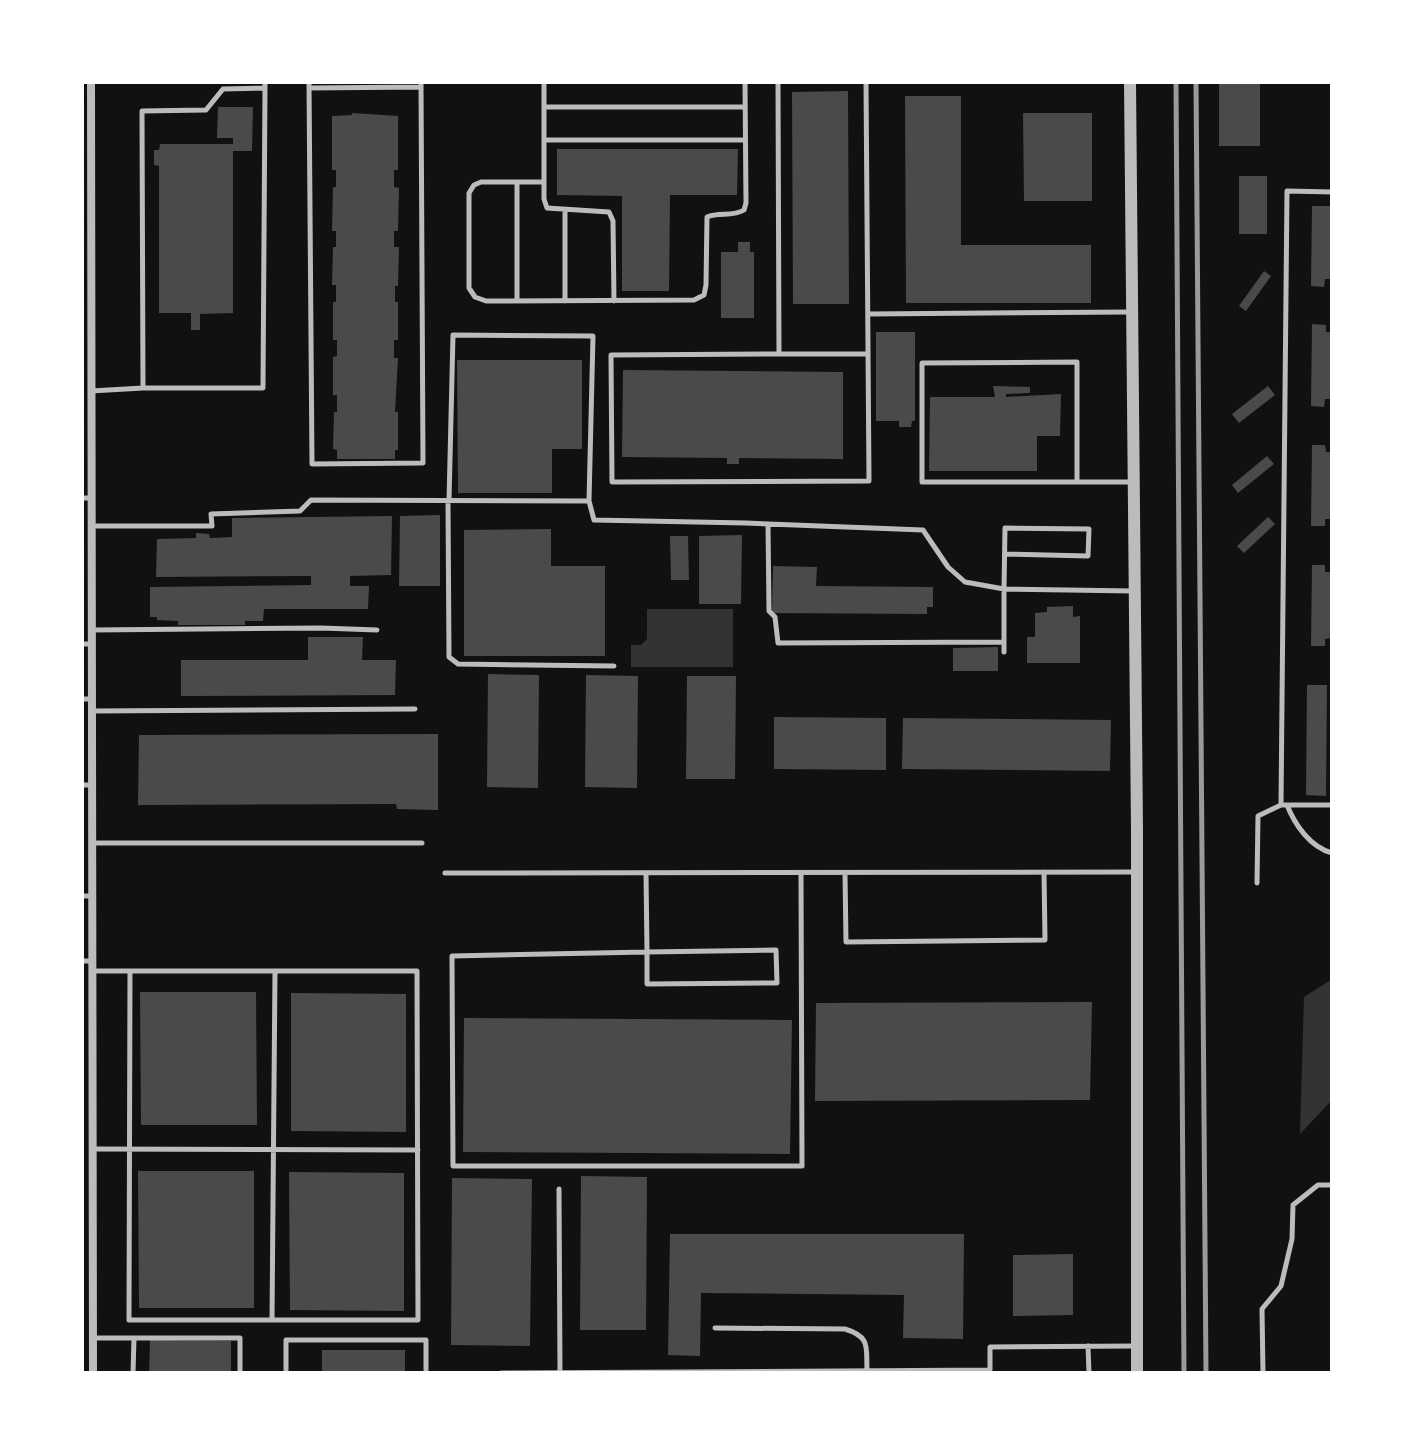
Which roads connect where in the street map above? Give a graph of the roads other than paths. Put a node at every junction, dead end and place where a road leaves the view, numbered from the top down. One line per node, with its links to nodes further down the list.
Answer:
1 (91, 82): 26 (street)
2 (544, 82): 10 (lane)
3 (745, 82): 11 (lane)
4 (778, 82): 23 (lane)
5 (866, 82): 22 (lane)
6 (1130, 82): 21 (street)
7 (265, 85): 25 (lane); 25 (lane)
8 (309, 85): 9 (lane); 9 (lane)
9 (421, 85)
10 (544, 107): 11 (lane); 12 (lane)
11 (745, 107): 13 (lane)
12 (544, 140): 13 (lane); 15 (lane)
13 (745, 140): 20 (lane)
14 (517, 182): 15 (lane); 18 (lane); 18 (lane)
15 (544, 182): 17 (lane)
16 (1332, 192): 48 (lane)
17 (565, 210): 19 (lane); 20 (lane)
18 (517, 301): 19 (lane)
19 (565, 301): 20 (lane)
20 (614, 301)
21 (1132, 312): 22 (lane); 28 (street)
22 (868, 314): 24 (lane)
23 (779, 354): 24 (lane); 24 (lane)
24 (868, 354)
25 (143, 388): 26 (lane)
26 (91, 391): 29 (street)
27 (1077, 482): 27 (lane); 28 (lane)
28 (1134, 482): 37 (street)
29 (87, 498): 33 (street)
30 (449, 500): 31 (lane); 31 (lane); 33 (lane); 43 (lane)
31 (589, 501): 32 (lane)
32 (768, 524): 36 (lane); 40 (lane)
33 (92, 526): 35 (street)
34 (1005, 554): 34 (lane); 36 (lane)
35 (87, 556): 38 (street)
36 (1004, 589): 37 (lane); 40 (lane)
37 (1135, 591): 54 (street)
38 (92, 630): 39 (lane); 41 (street)
39 (377, 630)
40 (1003, 642): 42 (lane)
41 (87, 644): 44 (street)
42 (1004, 652)
43 (614, 666)
44 (87, 699): 46 (street)
45 (415, 709): 46 (lane)
46 (92, 711): 47 (street)
47 (87, 785): 50 (street)
48 (1284, 805): 49 (lane); 52 (lane); 59 (lane)
49 (1332, 805)
50 (92, 843): 51 (lane); 60 (street)
51 (422, 843)
52 (1332, 853)
53 (1044, 872): 54 (lane); 58 (lane); 58 (lane)
54 (1137, 872): 81 (street)
55 (445, 873): 56 (lane)
56 (646, 873): 57 (lane); 61 (lane)
57 (801, 873): 58 (lane); 61 (lane)
58 (845, 873)
59 (1257, 883)
60 (87, 896): 62 (street)
61 (647, 952): 61 (lane)
62 (87, 961): 63 (street)
63 (92, 971): 64 (lane); 67 (street)
64 (130, 971): 65 (lane); 69 (lane)
65 (275, 971): 70 (lane); 71 (lane)
66 (82, 1093): 67 (lane)
67 (93, 1093): 68 (street)
68 (93, 1149): 69 (lane); 75 (street)
69 (129, 1149): 70 (lane); 76 (lane)
70 (273, 1150): 71 (lane); 76 (lane)
71 (418, 1150): 76 (lane)
72 (1332, 1185): 93 (lane)
73 (559, 1189): 90 (lane)
74 (82, 1228): 75 (lane)
75 (93, 1228): 78 (street)
76 (272, 1320)
77 (715, 1328): 82 (lane)
78 (93, 1338): 79 (lane); 84 (street)
79 (134, 1338): 85 (lane); 86 (lane)
80 (1088, 1346): 81 (lane); 82 (lane); 91 (lane)
81 (1137, 1346): 92 (street)
82 (867, 1370): 83 (lane)
83 (682, 1372): 90 (lane)
84 (93, 1373)
85 (133, 1373)
86 (240, 1373)
87 (286, 1373): 88 (lane)
88 (426, 1373)
89 (501, 1373): 90 (lane)
90 (560, 1373)
91 (1089, 1373)
92 (1137, 1373)
93 (1263, 1373)

